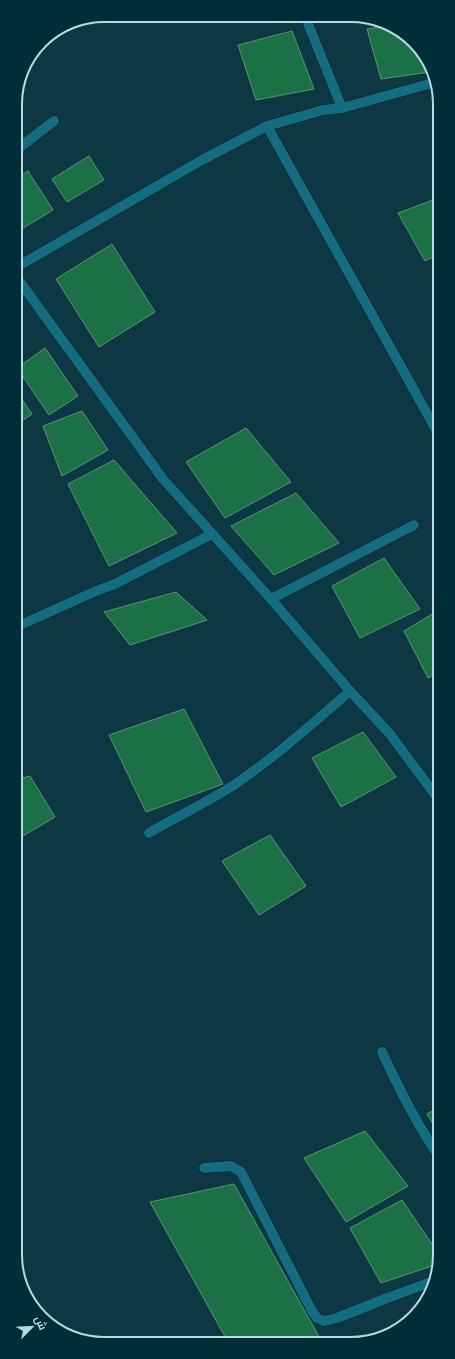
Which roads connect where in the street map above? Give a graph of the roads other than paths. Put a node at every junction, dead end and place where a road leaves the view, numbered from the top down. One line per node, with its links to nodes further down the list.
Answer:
1 (307, 22): 3 (street)
2 (430, 84): 3 (street)
3 (342, 108): 5 (street)
4 (54, 121): 6 (street)
5 (267, 126): 7 (street); 9 (street)
6 (22, 146)
7 (22, 264)
8 (22, 284): 11 (street)
9 (433, 424)
10 (414, 526): 12 (street)
11 (212, 534): 12 (street); 13 (street)
12 (271, 599): 14 (street)
13 (22, 625)
14 (350, 692): 15 (street); 16 (street)
15 (433, 792)
16 (149, 834)
17 (382, 1052): 18 (street)
18 (433, 1148)
19 (204, 1168): 20 (street)
20 (428, 1283)

